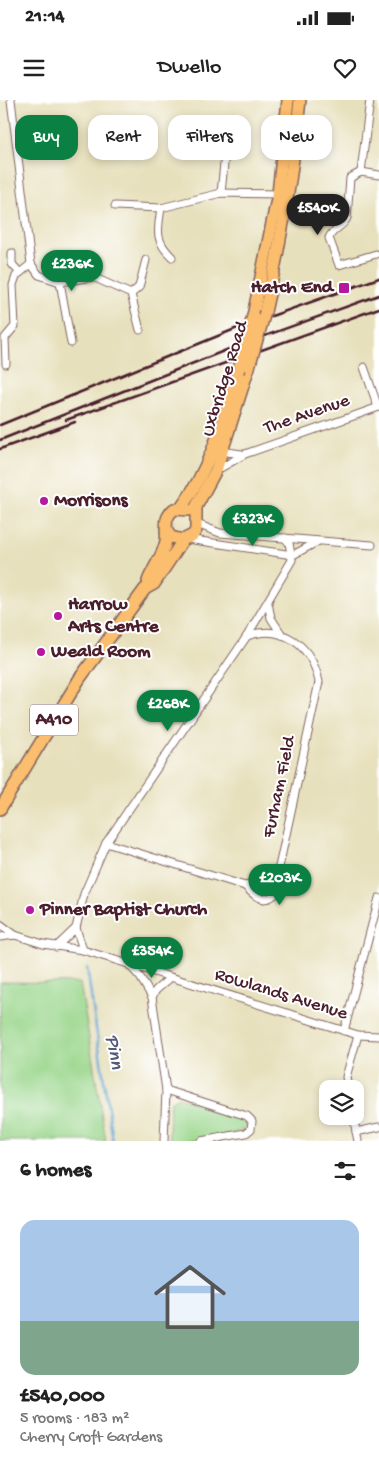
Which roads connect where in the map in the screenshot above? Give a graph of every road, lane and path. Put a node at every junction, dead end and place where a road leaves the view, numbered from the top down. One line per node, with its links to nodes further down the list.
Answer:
1 (11, 100): 16 (street)
2 (288, 100): 9 (main road, Uxbridge Road)
3 (300, 100): 9 (main road, Uxbridge Road)
4 (370, 100): 6 (street)
5 (224, 160): 8 (street)
6 (361, 172): 7 (street); 13 (street)
7 (379, 175)
8 (221, 193): 9 (street); 11 (street)
9 (283, 194): 25 (main road, Uxbridge Road, bridge)
10 (115, 206): 11 (street)
11 (161, 208): 14 (street)
12 (12, 253): 17 (street)
13 (376, 254)
14 (172, 256)
15 (146, 260): 19 (street)
16 (31, 264): 17 (street); 18 (street)
17 (20, 273): 22 (street)
18 (60, 282): 19 (street); 21 (street)
19 (131, 294): 20 (street)
20 (140, 330)
21 (71, 343)
22 (6, 364)
23 (365, 366): 24 (street)
24 (378, 407): 26 (street, The Avenue)
25 (217, 451): 26 (street, The Avenue); 27 (main road, Uxbridge Road); 28 (main road, Uxbridge Road)
26 (245, 454): 27 (street, The Avenue)
27 (216, 470): 29 (main road, Uxbridge Road)
28 (181, 508): 29 (main road); 30 (main road, Uxbridge Road)
29 (196, 520): 31 (street); 32 (main road, Uxbridge Road)
30 (166, 530): 32 (main road); 36 (main road, Uxbridge Road / A410)
31 (285, 538): 33 (street); 35 (street)
32 (184, 540): 35 (street); 36 (main road, Uxbridge Road / A410)
33 (316, 542): 34 (street); 35 (street)
34 (372, 545)
35 (293, 555): 37 (street)
36 (146, 589): 40 (main road, Uxbridge Road / A410)
37 (268, 603): 38 (street); 39 (street)
38 (282, 635): 39 (street, Furham Field); 42 (street, Furham Field)
39 (247, 636): 41 (street)
40 (0, 810)
41 (106, 843): 43 (street); 46 (street)
42 (279, 867): 43 (street, Furham Field); 43 (street)
43 (245, 886)
44 (379, 898): 54 (street)
45 (0, 924): 47 (street)
46 (76, 928): 49 (street); 50 (street)
47 (15, 935): 48 (street, Rowlands Avenue); 49 (street, Rowlands Avenue)
48 (0, 937)
49 (56, 947): 50 (street, Rowlands Avenue)
50 (83, 950): 51 (street, Rowlands Avenue)
51 (129, 964): 52 (street, Rowlands Avenue); 53 (street)
52 (170, 978): 53 (street); 54 (street, Rowlands Avenue)
53 (152, 997): 58 (street)
54 (344, 1031): 55 (street, Rowlands Avenue)
55 (358, 1035): 56 (street, Rowlands Avenue); 57 (street)
56 (379, 1036)
57 (346, 1080)
58 (166, 1090): 62 (street); 63 (street)
59 (355, 1125): 61 (street)
60 (379, 1127): 61 (street)
61 (356, 1132): 64 (street)
62 (164, 1141)
63 (201, 1141)
64 (358, 1141)

